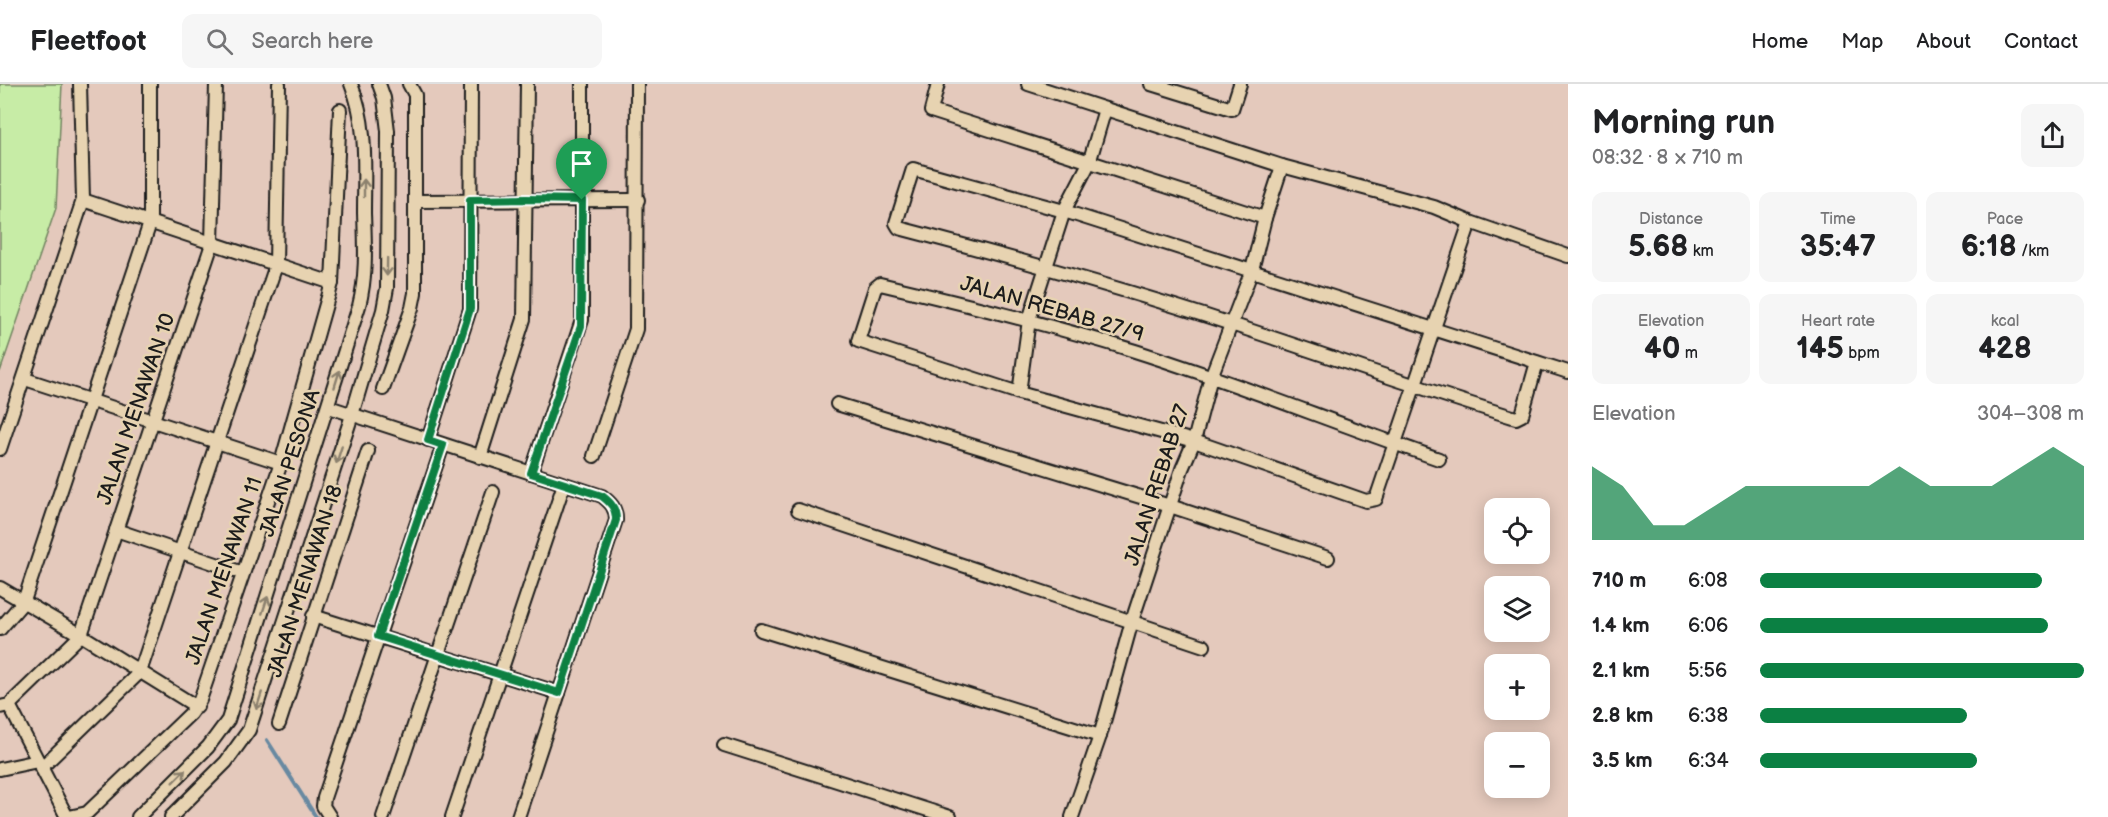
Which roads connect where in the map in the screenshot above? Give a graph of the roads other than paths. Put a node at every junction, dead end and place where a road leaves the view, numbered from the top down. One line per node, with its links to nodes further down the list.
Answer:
1 (80, 84): 21 (street)
2 (150, 84): 29 (street)
3 (216, 84): 30 (street, JALAN MENAWAN 10)
4 (279, 84): 32 (street)
5 (351, 84): 48 (street, JALAN PESONA, one-way to 5)
6 (379, 84): 49 (street, JALAN PESONA, one-way to 49)
7 (409, 84): 25 (street)
8 (471, 84): 22 (street)
9 (527, 84): 20 (street)
10 (582, 84): 23 (street)
11 (637, 84): 24 (street)
12 (938, 84): 18 (street)
13 (1028, 84): 16 (street)
14 (1151, 84): 15 (street)
15 (1240, 84)
16 (1105, 109): 18 (street); 19 (street)
17 (340, 110): 35 (street, JALAN MENAWAN 11)
18 (1089, 163): 26 (street); 27 (street)
19 (1282, 166): 27 (street, JALAN REBAB 27); 28 (street)
20 (526, 199): 22 (street); 23 (street); 59 (street)
21 (83, 200): 29 (street); 42 (street)
22 (470, 200): 25 (street); 51 (street)
23 (582, 200): 24 (street); 62 (street)
24 (638, 200): 58 (street)
25 (415, 201): 44 (street)
26 (1064, 211): 33 (street); 33 (street); 34 (street)
27 (1265, 218): 34 (street, JALAN REBAB 27)
28 (1470, 222): 31 (street); 38 (street)
29 (150, 223): 30 (street); 46 (street)
30 (212, 244): 32 (street); 50 (street, JALAN MENAWAN 10)
31 (1568, 256)
32 (276, 265): 35 (street); 53 (street)
33 (1046, 266): 36 (street); 37 (street)
34 (1252, 270): 37 (street, JALAN REBAB 27); 38 (street)
35 (332, 283): 61 (street, JALAN MENAWAN 11)
36 (1029, 320): 41 (street, JALAN REBAB 27/9); 45 (street); 45 (street, JALAN REBAB 27/9)
37 (1230, 324): 41 (street, JALAN REBAB 27); 43 (street)
38 (1432, 330): 39 (street); 43 (street)
39 (1538, 362): 40 (street); 43 (street)
40 (1568, 372)
41 (1211, 378): 52 (street, JALAN REBAB 27); 54 (street, JALAN REBAB 27/9)
42 (25, 379): 46 (street); 56 (street)
43 (1413, 387): 54 (street)
44 (383, 389)
45 (1019, 393): 52 (street)
46 (90, 401): 50 (street); 72 (street)
47 (837, 404): 65 (street)
48 (329, 407): 49 (street); 92 (street, JALAN PESONA, one-way to 48)
49 (352, 415): 51 (street); 93 (street, JALAN PESONA, one-way to 93)
50 (152, 422): 53 (street); 67 (street, JALAN MENAWAN 10)
51 (428, 440): 55 (street)
52 (1194, 441): 54 (street); 65 (street, JALAN REBAB 27)
53 (216, 443): 61 (street); 68 (street)
54 (1395, 444): 60 (street, JALAN REBAB 27/9)
55 (443, 445): 59 (street); 78 (street)
56 (0, 449)
57 (368, 451): 73 (street, JALAN MENAWAN 18)
58 (594, 456)
59 (480, 457): 62 (street)
60 (1439, 459)
61 (281, 463): 70 (street, JALAN MENAWAN 11)
62 (531, 473): 63 (street)
63 (564, 484): 82 (street); 83 (street)
64 (493, 492): 80 (street)
65 (1170, 506): 69 (street); 74 (street, JALAN REBAB 27)
66 (798, 510): 74 (street)
67 (116, 530): 68 (street); 77 (street, JALAN MENAWAN 10)
68 (180, 552): 70 (street); 81 (street)
69 (1328, 558)
70 (243, 573): 85 (street, JALAN MENAWAN 11)
71 (0, 588): 72 (street)
72 (24, 602): 75 (street); 77 (street)
73 (313, 616): 78 (street); 86 (street, JALAN MENAWAN 18)
74 (1132, 621): 79 (street); 87 (street, JALAN REBAB 27)
75 (0, 629)
76 (761, 630): 87 (street)
77 (81, 635): 81 (street); 84 (street, JALAN MENAWAN 10)
78 (378, 636): 80 (street); 94 (street)
79 (1204, 646)
80 (439, 656): 82 (street); 95 (street)
81 (140, 672): 85 (street); 89 (street)
82 (500, 675): 83 (street); 96 (street)
83 (559, 693): 97 (street)
84 (5, 706): 89 (street)
85 (197, 708): 91 (street, JALAN MENAWAN 11)
86 (279, 724)
87 (1100, 736): 99 (street, JALAN REBAB 27)
88 (724, 745): 98 (street)
89 (40, 764): 90 (street); 91 (street)
90 (0, 769)
91 (68, 817)
92 (138, 817)
93 (171, 817)
94 (330, 817)
95 (383, 817)
96 (452, 817)
97 (518, 817)
98 (950, 817)
99 (1072, 817)

